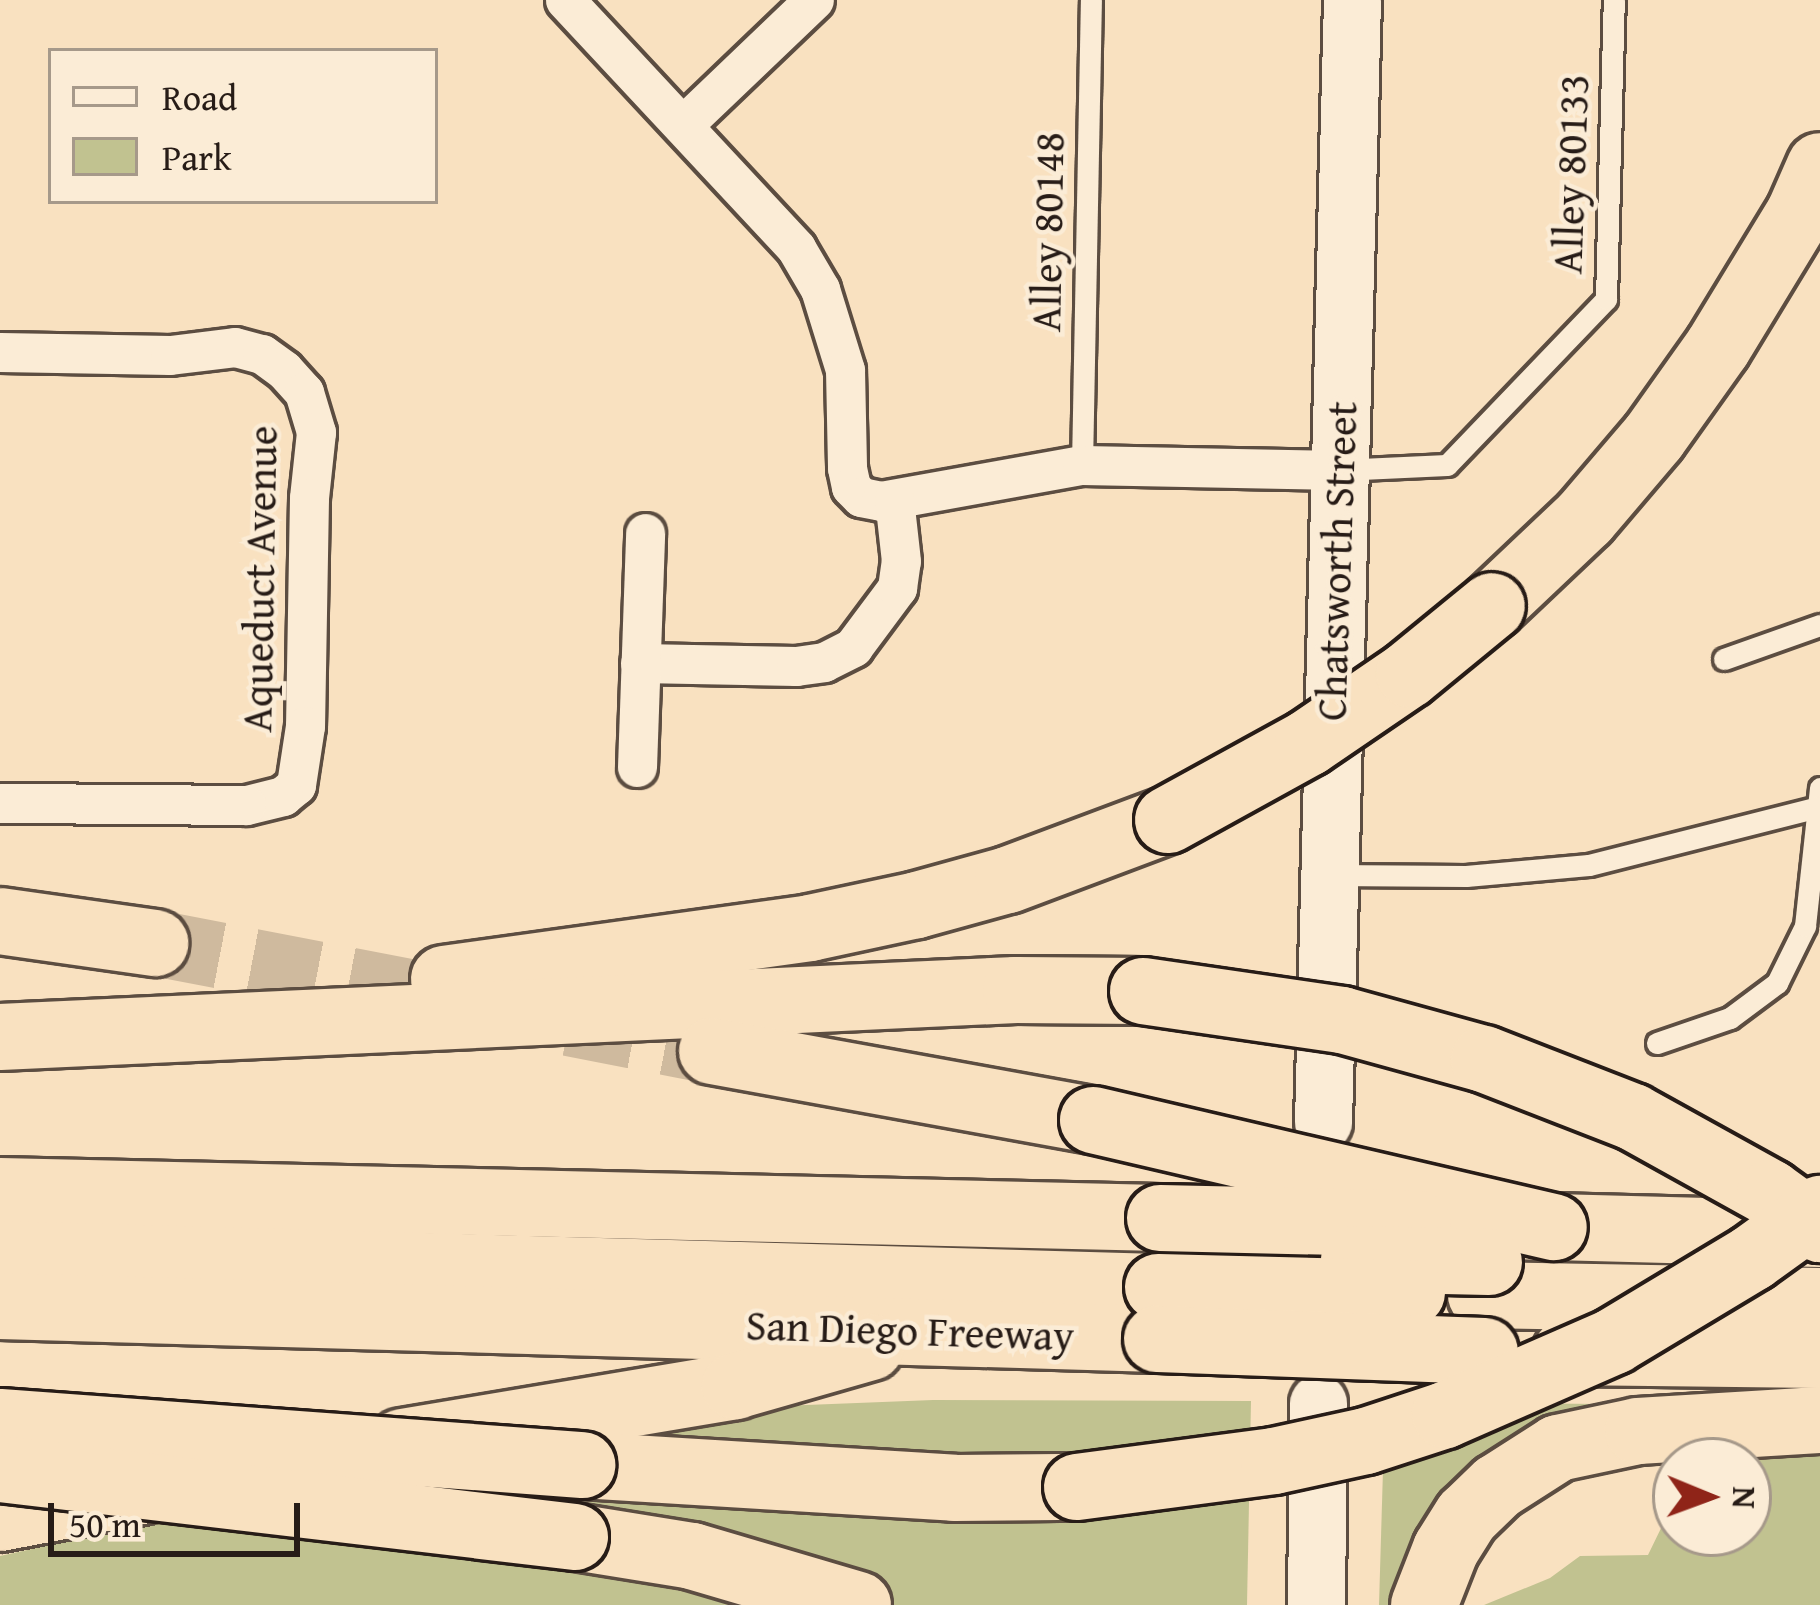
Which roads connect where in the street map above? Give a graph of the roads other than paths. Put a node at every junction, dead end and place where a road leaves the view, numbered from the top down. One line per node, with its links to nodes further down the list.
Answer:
1 (565, 0): 6 (street)
2 (814, 0): 6 (street)
3 (1091, 0): 9 (lane, Alley 80148)
4 (1352, 0): 10 (main road, Chatsworth Street)
5 (1614, 0): 10 (lane, Alley 80133)
6 (683, 125): 11 (street)
7 (1820, 166): 22 (highway, bridge)
8 (0, 352): 18 (street, Aqueduct Avenue)
9 (1082, 465): 10 (street); 11 (street)
10 (1339, 470): 19 (main road, Chatsworth Street)
11 (894, 499): 15 (street)
12 (645, 533): 15 (street)
13 (1820, 625): 14 (lane)
14 (1724, 658)
15 (640, 663): 16 (street)
16 (637, 766)
17 (1819, 798): 19 (lane); 23 (lane)
18 (0, 803)
19 (1328, 875): 25 (main road, Chatsworth Street)
20 (0, 921): 21 (highway)
21 (155, 943)
22 (30, 1036): 30 (highway, bridge)
23 (1657, 1043)
24 (712, 1051): 27 (highway, bridge)
25 (1323, 1123)
26 (0, 1191): 29 (highway, San Diego Freeway)
27 (1554, 1227): 29 (highway, San Diego Freeway, bridge); 30 (highway, San Diego Freeway)
28 (0, 1253): 29 (highway)
29 (1159, 1274): 31 (highway, San Diego Freeway, bridge); 31 (highway, bridge); 33 (highway, San Diego Freeway)
30 (1817, 1275): 31 (highway, San Diego Freeway); 31 (highway); 36 (highway, bridge)
31 (1485, 1303)
32 (0, 1306): 33 (highway, San Diego Freeway)
33 (932, 1330): 38 (highway)
34 (1318, 1403): 40 (main road)
35 (1809, 1421): 41 (highway)
36 (0, 1422)
37 (0, 1469): 39 (highway, bridge)
38 (0, 1518)
39 (857, 1605)
40 (1316, 1605)
41 (1424, 1605)

